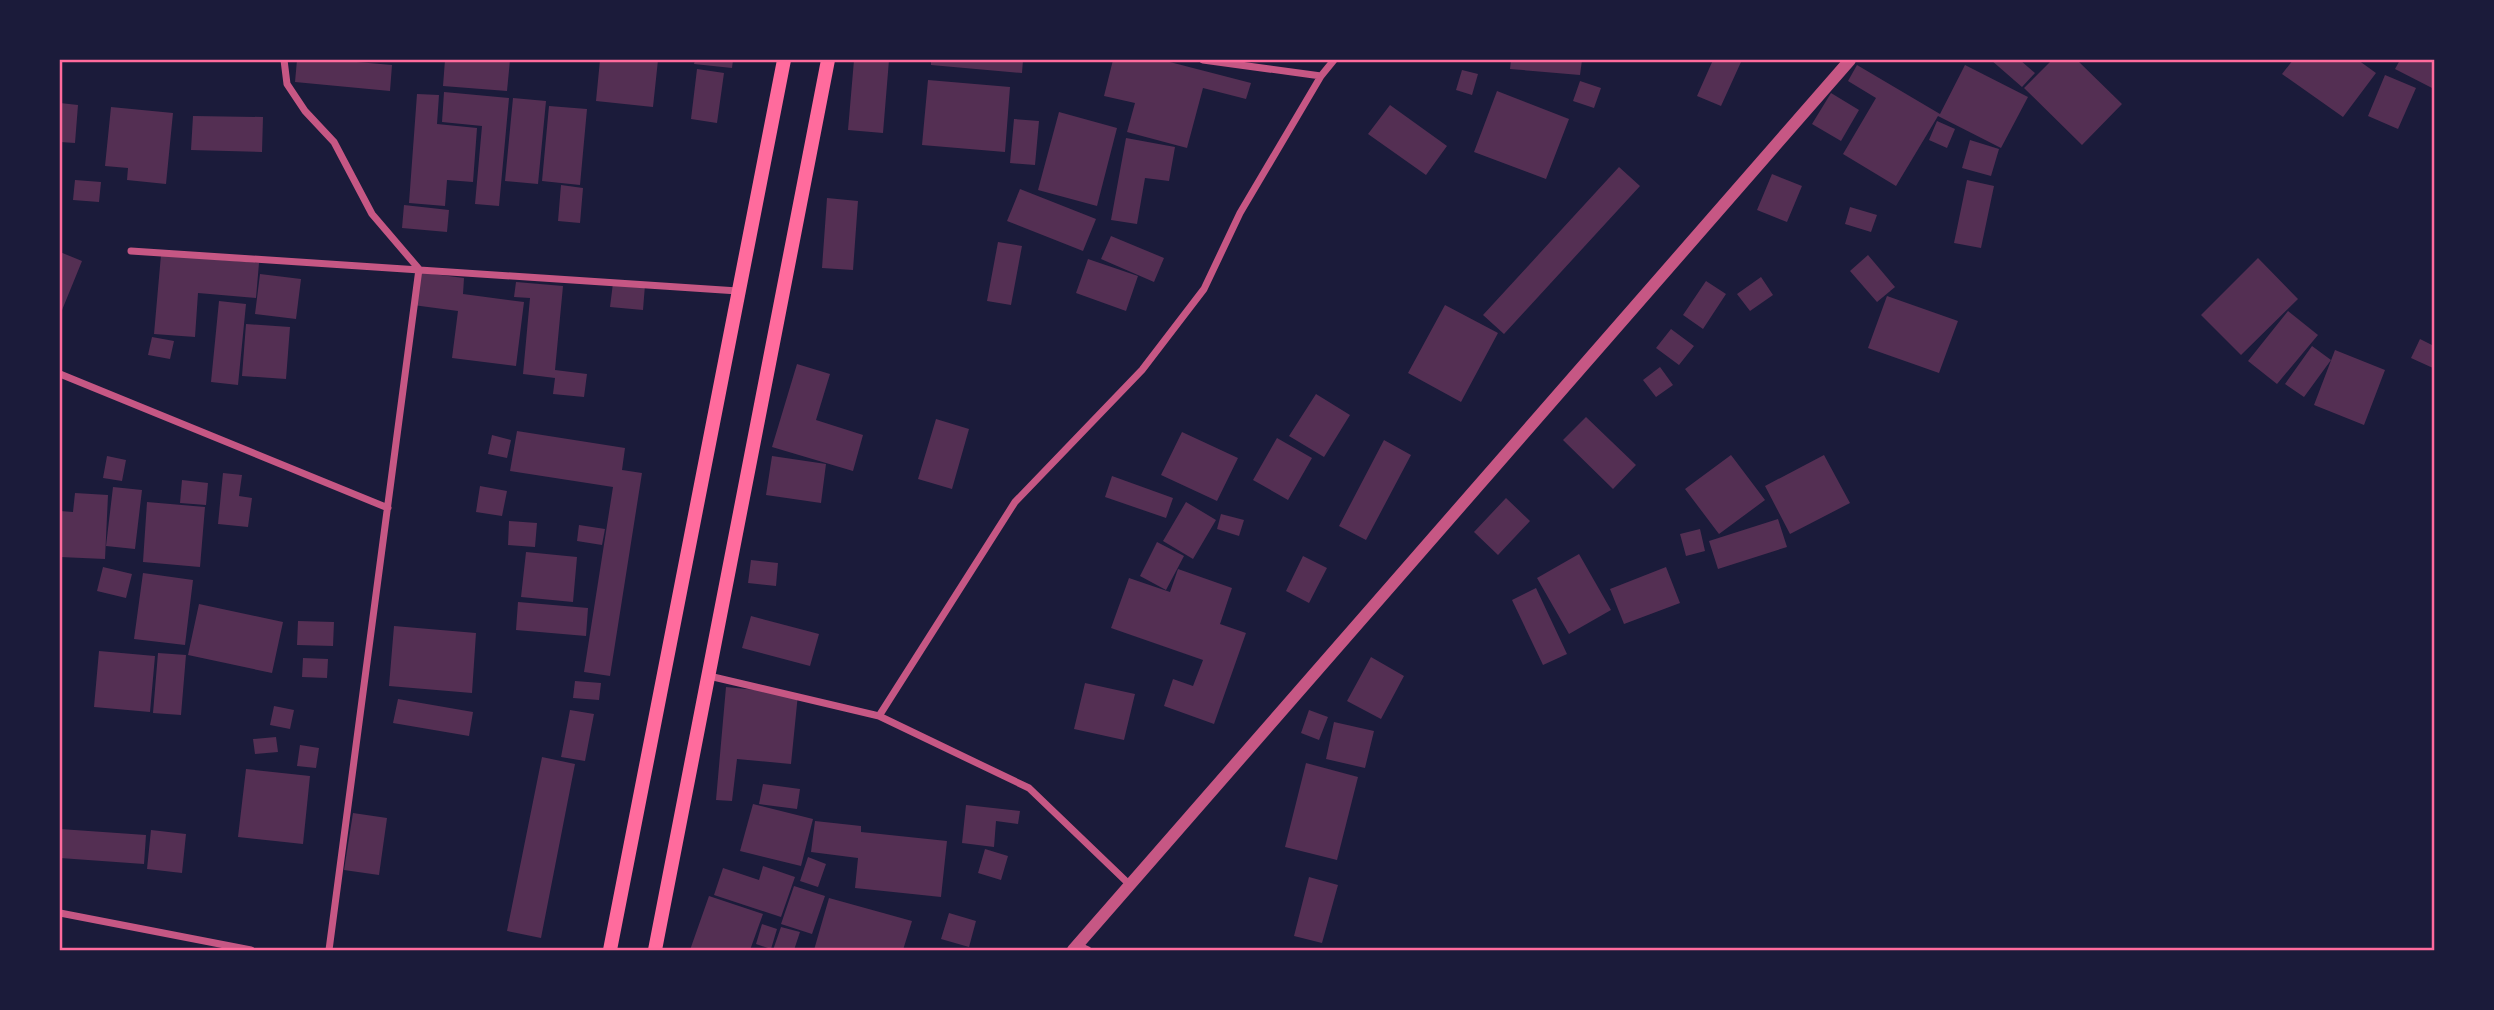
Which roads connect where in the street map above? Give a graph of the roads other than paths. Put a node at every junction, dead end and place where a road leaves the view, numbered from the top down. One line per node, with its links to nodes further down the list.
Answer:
1 (284, 60): 9 (street)
2 (784, 60): 10 (main road)
3 (828, 60): 13 (main road)
4 (1203, 60): 7 (street)
5 (1334, 60): 7 (street)
6 (1850, 60): 15 (street)
7 (1321, 76): 14 (street)
8 (131, 251): 9 (street)
9 (419, 269): 10 (street); 12 (street)
10 (738, 291): 20 (main road)
11 (60, 374): 12 (street)
12 (387, 508): 19 (street)
13 (708, 676): 14 (street); 21 (main road)
14 (879, 716): 15 (street)
15 (1130, 885): 17 (street)
16 (60, 913): 18 (street)
17 (1079, 949)
18 (251, 950)
19 (329, 950)
20 (610, 950)
21 (655, 950)

